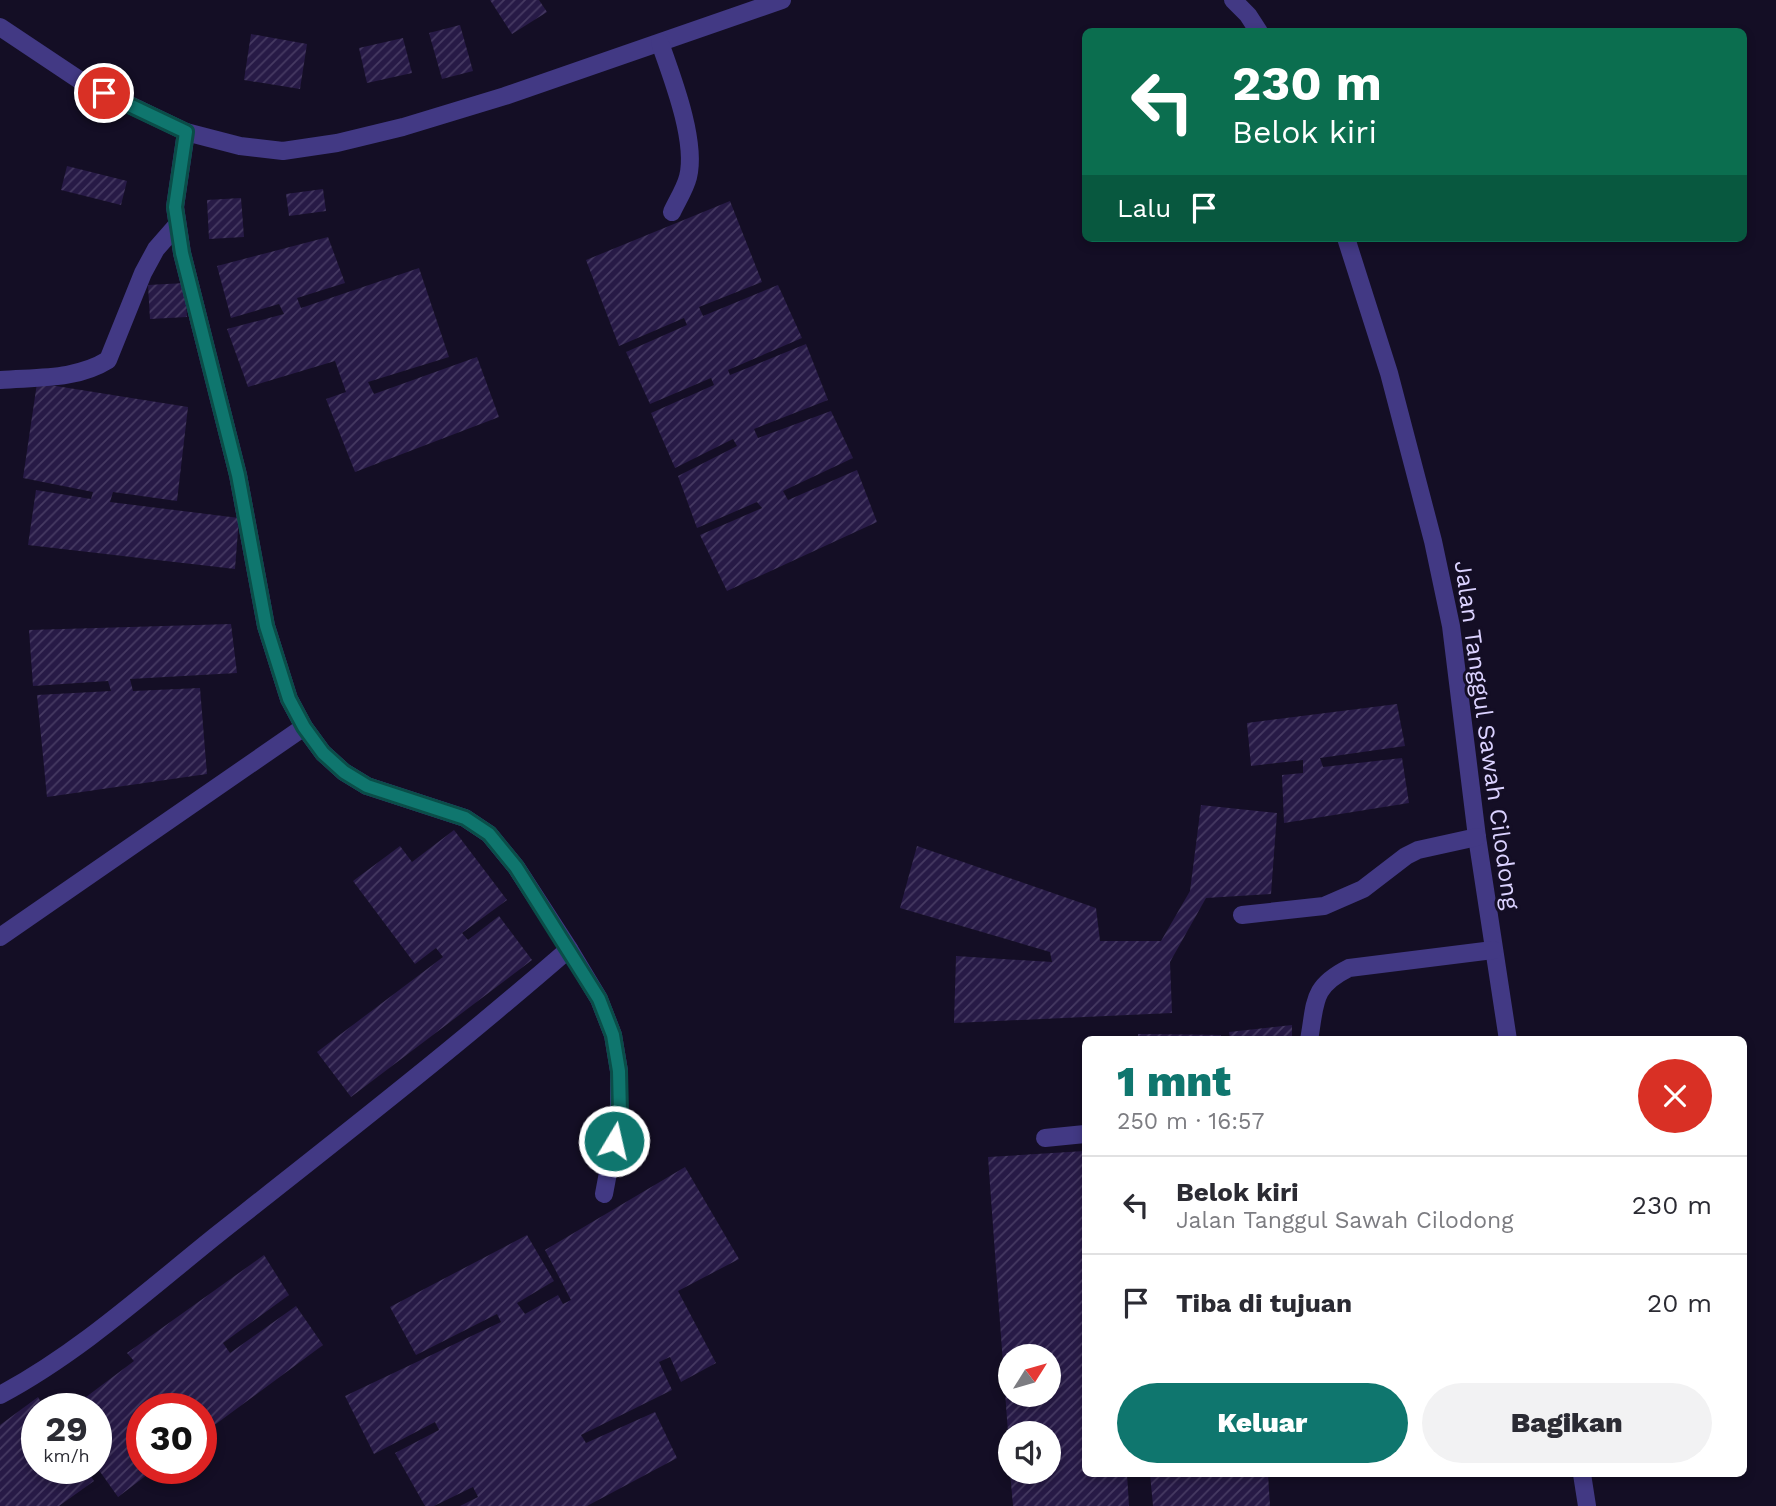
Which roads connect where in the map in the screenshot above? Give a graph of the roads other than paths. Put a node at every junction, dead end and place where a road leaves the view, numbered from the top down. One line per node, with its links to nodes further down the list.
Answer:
1 (782, 0): 5 (street)
2 (1233, 0): 4 (street)
3 (0, 27): 6 (street)
4 (1256, 28)
5 (660, 43): 6 (street); 7 (street)
6 (186, 132): 8 (street)
7 (672, 212)
8 (176, 216): 10 (street); 11 (street)
9 (1347, 242): 12 (street, Jalan Tanggul Sawah Cilodong)
10 (0, 380)
11 (304, 727): 14 (street); 15 (street)
12 (1477, 837): 13 (street); 16 (street, Jalan Tanggul Sawah Cilodong)
13 (1242, 915)
14 (0, 937)
15 (569, 949): 21 (street); 22 (street)
16 (1493, 950): 17 (street); 18 (street, Jalan Tanggul Sawah Cilodong)
17 (1310, 1036)
18 (1507, 1036)
19 (1082, 1134): 20 (street)
20 (1045, 1138)
21 (604, 1194)
22 (0, 1395)
23 (1582, 1477): 24 (street)
24 (1587, 1506)

